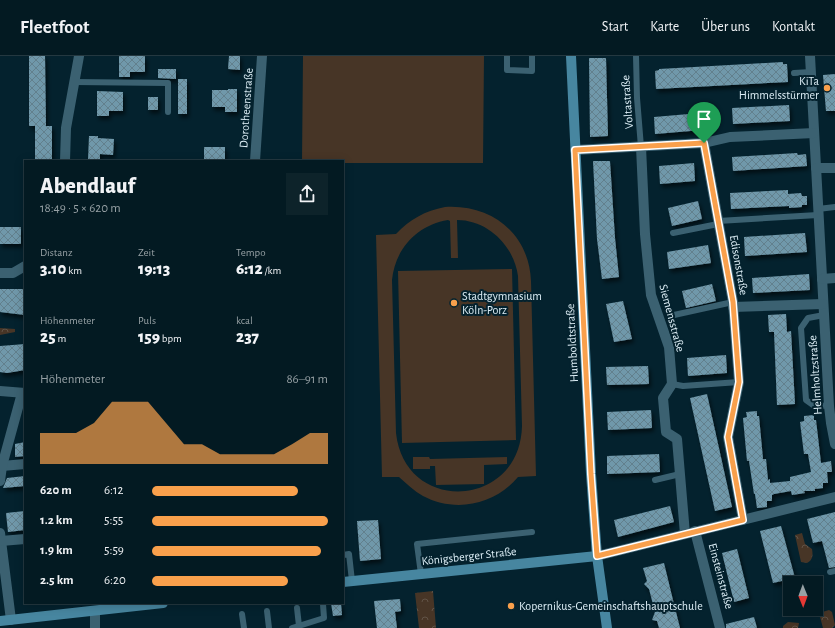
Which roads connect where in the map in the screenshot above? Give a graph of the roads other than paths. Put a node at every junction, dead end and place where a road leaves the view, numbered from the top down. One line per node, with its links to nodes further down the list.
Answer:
1 (79, 56): 10 (street)
2 (262, 56): 17 (street, Dorotheenstraße)
3 (507, 56): 4 (lane)
4 (532, 56)
5 (571, 56): 15 (street, Humboldtstraße)
6 (636, 56): 14 (lane, Voltastraße)
7 (810, 56): 8 (street, Helmholtzstraße)
8 (811, 72): 9 (lane); 12 (street, Helmholtzstraße)
9 (794, 73)
10 (74, 82): 11 (lane); 16 (street)
11 (168, 112)
12 (814, 133): 13 (street); 18 (street, Helmholtzstraße)
13 (704, 143): 14 (street); 22 (street, Edisonstraße)
14 (641, 147): 15 (street); 33 (street, Siemensstraße)
15 (575, 150): 51 (street, Humboldtstraße)
16 (65, 160)
17 (255, 160)
18 (816, 168): 19 (street); 21 (street, Helmholtzstraße)
19 (835, 168)
20 (835, 207): 21 (lane)
21 (818, 212): 22 (lane); 27 (street, Helmholtzstraße)
22 (718, 223): 23 (lane); 29 (street, Edisonstraße)
23 (673, 233)
24 (24, 267): 25 (street)
25 (0, 273)
26 (835, 278): 27 (street)
27 (822, 279): 28 (street, Helmholtzstraße)
28 (823, 304): 29 (street); 31 (street, Helmholtzstraße)
29 (733, 305): 30 (lane); 32 (street, Edisonstraße)
30 (674, 315)
31 (824, 315): 36 (street, Helmholtzstraße); 36 (lane)
32 (739, 382): 33 (lane); 44 (street, Edisonstraße)
33 (672, 384): 40 (street)
34 (0, 390): 35 (street)
35 (24, 393): 39 (street)
36 (830, 406): 37 (street, Helmholtzstraße)
37 (835, 444)
38 (24, 464): 39 (street)
39 (2, 466): 42 (street)
40 (680, 474): 41 (lane); 47 (street)
41 (655, 480)
42 (0, 481)
43 (835, 497): 44 (street)
44 (743, 520): 45 (street)
45 (695, 531): 47 (street); 67 (street, Einsteinstraße)
46 (532, 532): 52 (lane)
47 (685, 534): 51 (street)
48 (0, 537): 49 (street); 60 (street)
49 (24, 539)
50 (344, 555): 53 (lane)
51 (597, 556): 52 (street, Königsberger Straße); 66 (street, Humboldtstraße)
52 (421, 574): 53 (street, Königsberger Straße)
53 (347, 582)
54 (142, 604): 57 (street)
55 (323, 604): 61 (lane)
56 (297, 608): 61 (lane)
57 (95, 611): 60 (street); 62 (street)
58 (267, 611): 64 (lane)
59 (242, 614): 63 (lane)
60 (5, 623)
61 (299, 626): 65 (lane)
62 (95, 628)
63 (244, 628)
64 (269, 628)
65 (292, 628)
66 (608, 628)
67 (720, 628)

